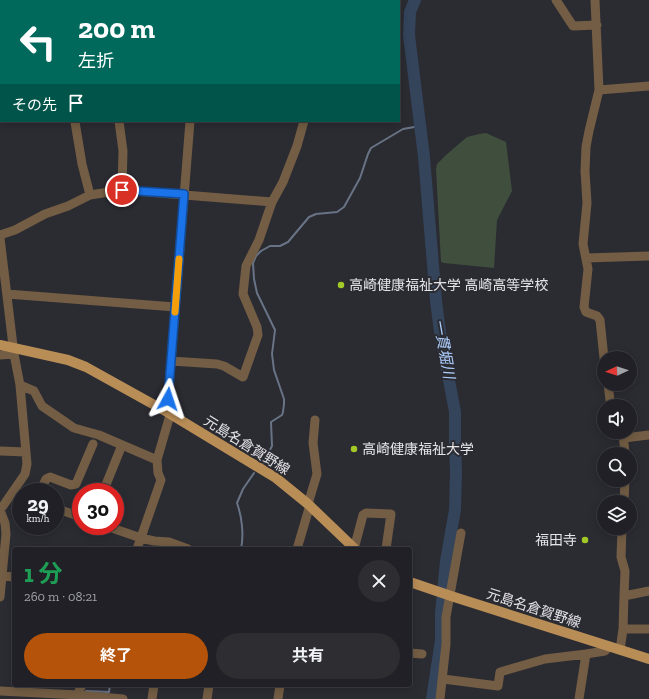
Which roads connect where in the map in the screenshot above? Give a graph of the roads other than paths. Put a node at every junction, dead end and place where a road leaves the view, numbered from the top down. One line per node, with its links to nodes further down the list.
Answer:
1 (556, 0): 3 (street)
2 (596, 0): 3 (street)
3 (597, 25): 5 (street)
4 (649, 86): 5 (street)
5 (599, 90): 16 (street)
6 (75, 122): 12 (street)
7 (119, 122): 10 (street)
8 (190, 122): 11 (street)
9 (304, 122): 13 (street)
10 (122, 190): 11 (street); 12 (street)
11 (184, 194): 13 (street); 18 (street)
12 (90, 195): 14 (street)
13 (272, 202): 23 (street)
14 (0, 237): 17 (street)
15 (649, 256): 16 (street)
16 (586, 258): 21 (street)
17 (4, 298): 18 (street); 20 (street)
18 (175, 308): 23 (street)
19 (0, 345): 20 (main road, 元島名倉賀野線)
20 (13, 351): 22 (street); 24 (street); 25 (main road, 元島名倉賀野線)
21 (603, 351)
22 (0, 355)
23 (172, 361): 25 (street)
24 (20, 385): 30 (street); 32 (street)
25 (169, 413): 33 (street); 38 (main road, 元島名倉賀野線)
26 (315, 420): 38 (street)
27 (637, 435): 28 (street)
28 (649, 435)
29 (93, 444): 35 (street)
30 (122, 445): 33 (street); 36 (street)
31 (0, 451): 32 (street)
32 (26, 452): 34 (street)
33 (157, 460): 43 (street)
34 (21, 483)
35 (44, 483)
36 (107, 483)
37 (12, 498): 39 (street)
38 (309, 504): 46 (street); 47 (main road, 元島名倉賀野線)
39 (0, 509): 50 (street)
40 (124, 532): 43 (street)
41 (461, 533): 54 (street)
42 (622, 535): 55 (street)
43 (141, 538): 44 (street); 45 (street)
44 (138, 547)
45 (183, 547)
46 (298, 547)
47 (352, 547)
48 (355, 547): 49 (street)
49 (386, 547)
50 (3, 576): 51 (street); 56 (street)
51 (12, 577)
52 (412, 583): 54 (main road, 元島名倉賀野線)
53 (649, 591): 55 (street)
54 (450, 596): 59 (main road, 元島名倉賀野線); 65 (street)
55 (624, 596): 57 (street)
56 (0, 597)
57 (623, 629): 58 (street); 60 (street)
58 (649, 629)
59 (609, 646): 60 (main road, 元島名倉賀野線); 63 (street)
60 (620, 650): 64 (main road, 元島名倉賀野線)
61 (412, 653): 62 (street)
62 (422, 654)
63 (586, 654): 65 (street); 77 (street)
64 (649, 659)
65 (443, 679): 76 (street)
66 (82, 687): 71 (street)
67 (154, 687): 73 (street)
68 (209, 687): 74 (street)
69 (280, 687): 75 (street)
70 (0, 691): 71 (street)
71 (79, 697): 72 (street)
72 (123, 699)
73 (152, 699)
74 (207, 699)
75 (278, 699)
76 (440, 699)
77 (579, 699)

